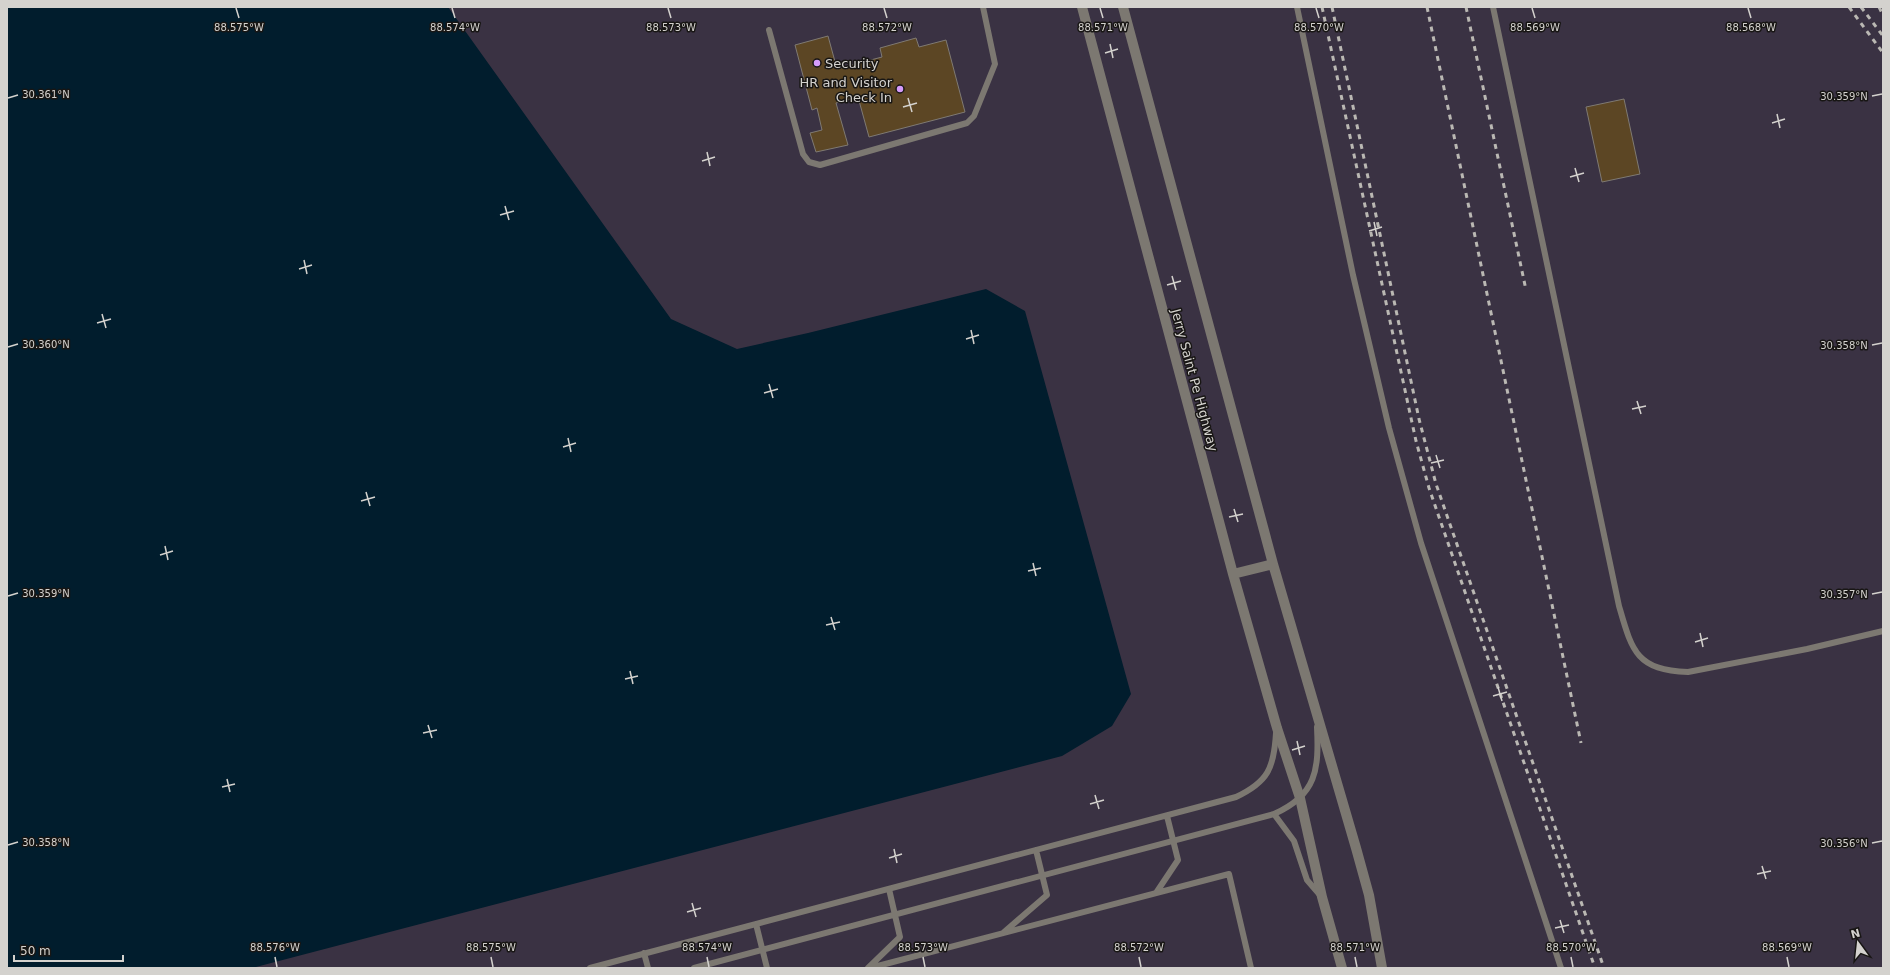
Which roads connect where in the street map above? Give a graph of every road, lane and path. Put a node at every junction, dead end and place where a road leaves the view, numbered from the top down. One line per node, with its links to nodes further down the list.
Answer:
1 (983, 7): 6 (lane)
2 (1082, 7): 8 (main road, Jerry Saint Pe Highway)
3 (1123, 7): 7 (main road, Jerry Saint Pe Highway)
4 (1297, 7): 34 (lane)
5 (1493, 7): 9 (lane)
6 (769, 30)
7 (1273, 564): 8 (main road); 10 (main road, Jerry Saint Pe Highway)
8 (1233, 574): 11 (main road, Jerry Saint Pe Highway)
9 (1883, 631)
10 (1317, 714): 12 (lane); 33 (main road, Jerry Saint Pe Highway)
11 (1277, 728): 12 (main road, Jerry Saint Pe Highway); 14 (lane)
12 (1300, 798): 13 (lane); 20 (main road, Jerry Saint Pe Highway)
13 (1274, 814): 15 (lane); 20 (lane)
14 (1167, 816): 15 (lane); 16 (lane)
15 (1173, 840): 17 (lane); 19 (lane)
16 (1036, 850): 17 (lane); 18 (lane)
17 (1042, 875): 21 (lane); 23 (lane)
18 (889, 889): 21 (lane); 22 (lane)
19 (1156, 893): 23 (lane); 31 (lane)
20 (1322, 897): 32 (main road, Jerry Saint Pe Highway)
21 (895, 914): 24 (lane); 30 (lane)
22 (756, 924): 24 (lane); 25 (lane)
23 (1001, 934): 30 (lane)
24 (762, 949): 28 (lane); 29 (lane)
25 (644, 953): 26 (lane); 27 (lane)
26 (590, 968)
27 (648, 968)
28 (694, 968)
29 (767, 968)
30 (869, 968)
31 (1251, 968)
32 (1342, 968)
33 (1382, 968)
34 (1561, 968)

